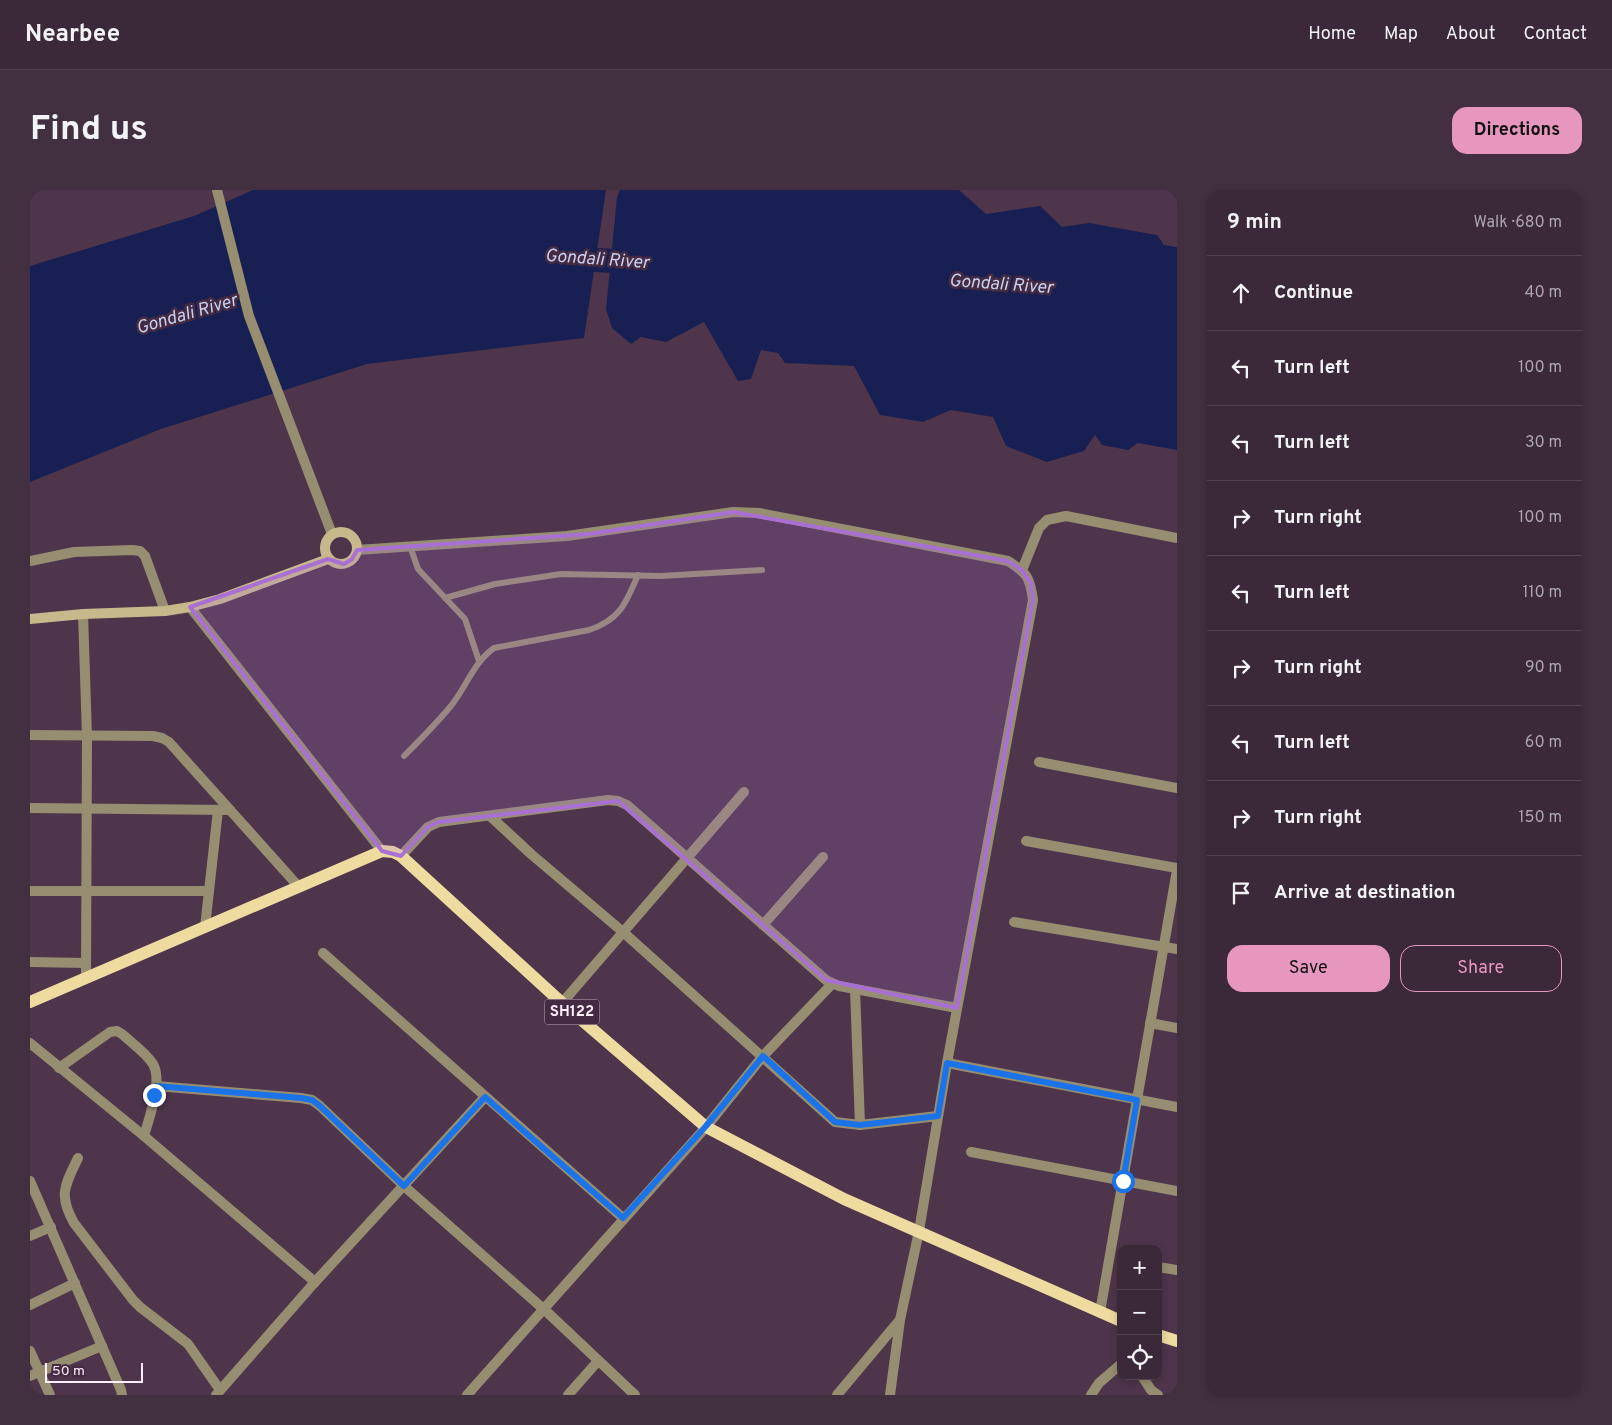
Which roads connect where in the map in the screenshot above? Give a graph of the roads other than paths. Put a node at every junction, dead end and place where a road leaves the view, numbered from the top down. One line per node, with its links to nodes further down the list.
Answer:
1 (217, 190): 2 (street)
2 (332, 534): 5 (main road); 6 (main road)
3 (1177, 538): 9 (street)
4 (410, 546): 5 (street); 9 (street); 11 (lane)
5 (357, 550): 6 (main road)
6 (328, 559): 12 (main road)
7 (30, 560): 13 (street)
8 (762, 570): 10 (lane)
9 (1022, 570): 52 (street)
10 (638, 575): 11 (lane); 16 (lane)
11 (444, 598): 16 (lane)
12 (190, 607): 13 (main road); 29 (street)
13 (165, 611): 14 (main road)
14 (83, 614): 15 (main road); 18 (street)
15 (30, 619)
16 (479, 661): 19 (lane)
17 (30, 735): 18 (street)
18 (87, 736): 24 (street); 26 (street)
19 (404, 756)
20 (1039, 762): 21 (street)
21 (1177, 788)
22 (744, 792): 32 (street)
23 (30, 808): 24 (street)
24 (86, 808): 25 (street); 36 (street)
25 (218, 810): 26 (street); 37 (street)
26 (230, 810): 34 (street)
27 (490, 816): 30 (street); 32 (street); 41 (street)
28 (1026, 841): 33 (street)
29 (382, 851): 30 (main road, SH122); 34 (main road)
30 (401, 856): 51 (main road, SH122)
31 (823, 857): 39 (street)
32 (687, 858): 39 (street); 41 (street)
33 (1177, 869): 42 (street)
34 (299, 886): 40 (main road)
35 (30, 890): 36 (street)
36 (86, 890): 37 (street); 46 (street)
37 (209, 891): 40 (street)
38 (1014, 922): 42 (street)
39 (763, 925): 48 (street)
40 (205, 926): 47 (main road)
41 (623, 932): 51 (street); 56 (street)
42 (1164, 946): 43 (street); 53 (street)
43 (1177, 949)
44 (323, 953): 60 (street)
45 (30, 962): 46 (street)
46 (86, 963): 47 (street)
47 (86, 978): 50 (main road)
48 (832, 984): 49 (street); 56 (street)
49 (855, 989): 52 (street); 64 (street)
50 (30, 1002)
51 (562, 1003): 65 (main road, SH122)
52 (957, 1008): 57 (street)
53 (1150, 1023): 54 (street); 61 (street)
54 (1177, 1028)
55 (30, 1043): 58 (street)
56 (763, 1056): 64 (street); 65 (street)
57 (947, 1063): 61 (street); 63 (street)
58 (58, 1068): 59 (street); 66 (street)
59 (156, 1086): 66 (street); 71 (street)
60 (485, 1097): 71 (street); 73 (street)
61 (1137, 1100): 62 (street); 70 (street)
62 (1177, 1107)
63 (938, 1116): 64 (street); 75 (street)
64 (860, 1125)
65 (706, 1126): 73 (street); 75 (main road, SH122)
66 (144, 1136): 81 (street)
67 (971, 1152): 70 (street)
68 (78, 1158): 96 (street)
69 (30, 1181): 74 (street)
70 (1123, 1181): 72 (street); 77 (street)
71 (404, 1186): 81 (street); 84 (street)
72 (1177, 1191)
73 (623, 1218): 84 (street)
74 (51, 1227): 76 (street); 82 (street)
75 (919, 1232): 85 (main road, SH122); 87 (street)
76 (30, 1236)
77 (1109, 1259): 78 (street); 85 (street)
78 (1117, 1260)
79 (1162, 1268): 80 (street)
80 (1177, 1270)
81 (315, 1282): 96 (street)
82 (75, 1284): 83 (street); 90 (street)
83 (30, 1305)
84 (542, 1309): 92 (street); 99 (street)
85 (1100, 1312): 86 (main road, SH122)
86 (1117, 1319)
87 (900, 1320): 102 (street); 103 (street)
88 (1162, 1336): 89 (main road)
89 (1177, 1341)
90 (102, 1346): 94 (street); 98 (street)
91 (30, 1351): 94 (street)
92 (598, 1361): 100 (street); 101 (street)
93 (1117, 1367): 104 (street)
94 (35, 1374): 97 (street)
95 (1145, 1380): 105 (street)
96 (218, 1392)
97 (50, 1395)
98 (122, 1395)
99 (467, 1395)
100 (568, 1395)
101 (634, 1395)
102 (837, 1395)
103 (890, 1395)
104 (1091, 1395)
105 (1158, 1395)

